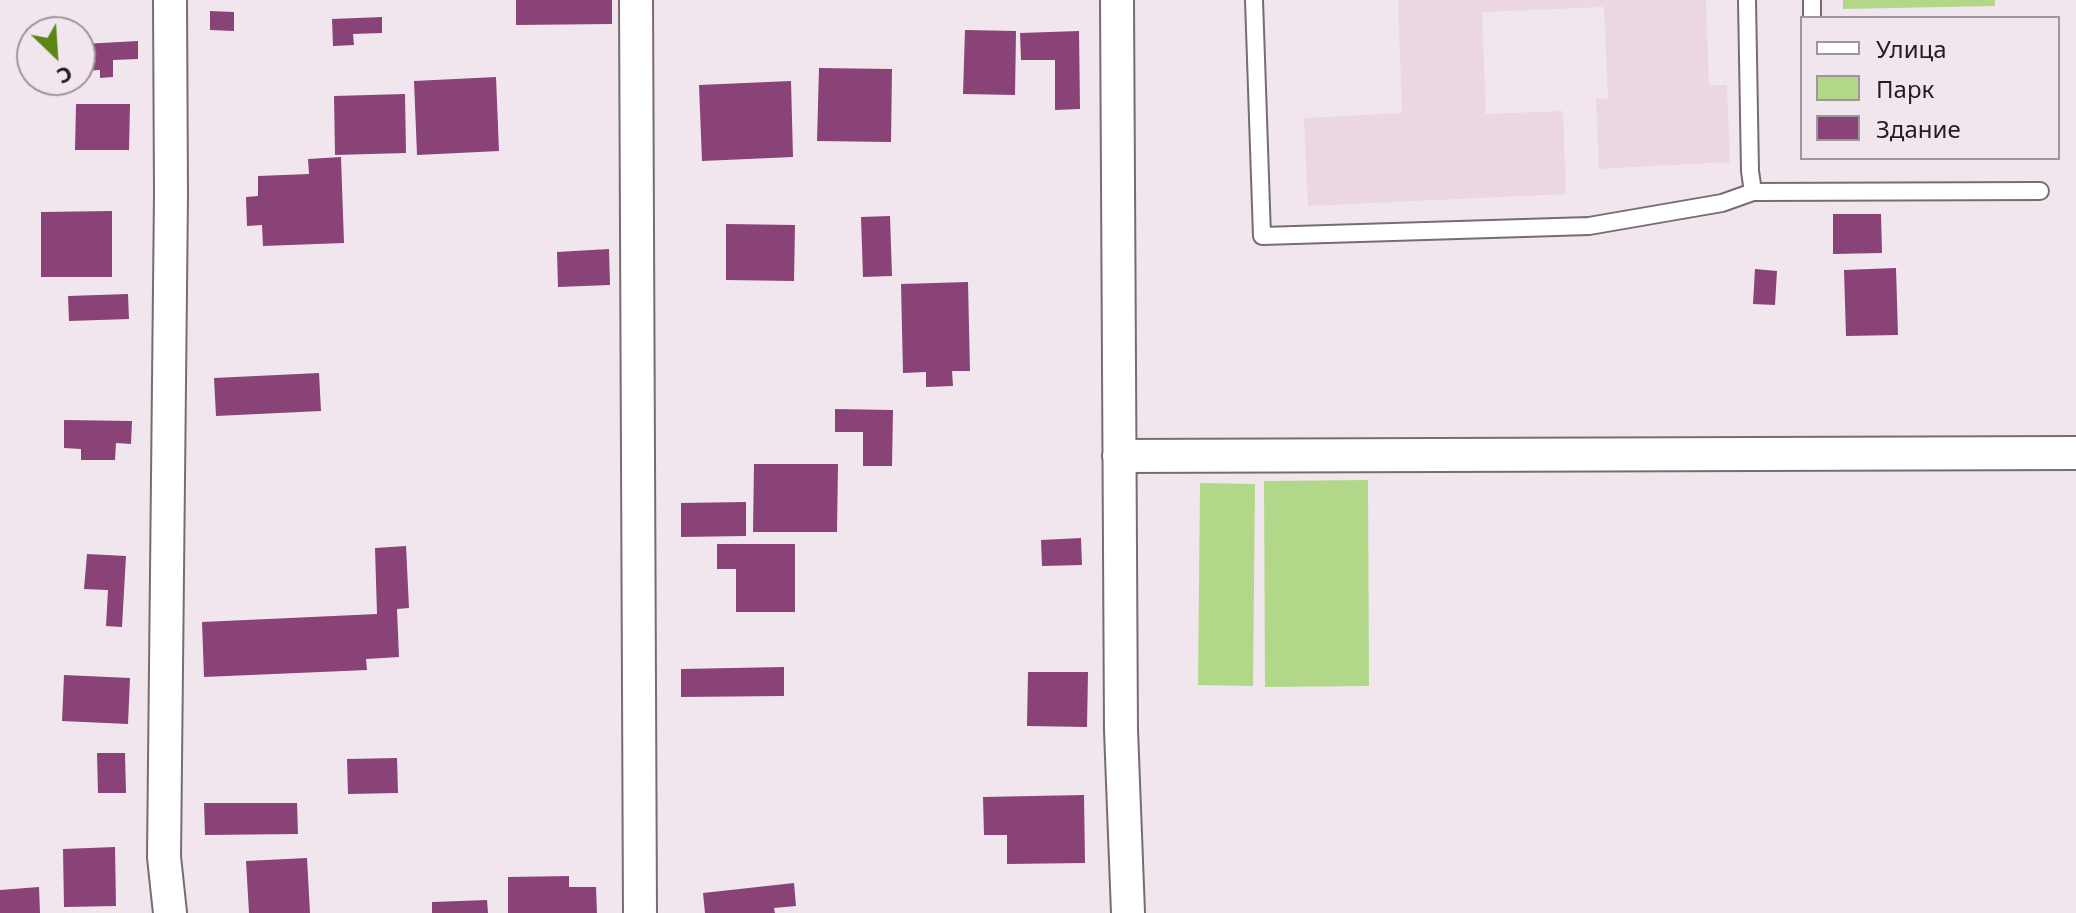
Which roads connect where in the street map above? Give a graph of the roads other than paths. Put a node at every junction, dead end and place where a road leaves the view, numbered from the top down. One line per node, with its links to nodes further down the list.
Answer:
1 (170, 0): 10 (street)
2 (636, 0): 11 (street)
3 (1117, 0): 9 (street)
4 (1254, 0): 7 (lane)
5 (1747, 0): 7 (lane)
6 (2040, 191): 7 (lane)
7 (1753, 192)
8 (2076, 453): 9 (street)
9 (1119, 456): 12 (street)
10 (170, 913)
11 (640, 913)
12 (1128, 913)

